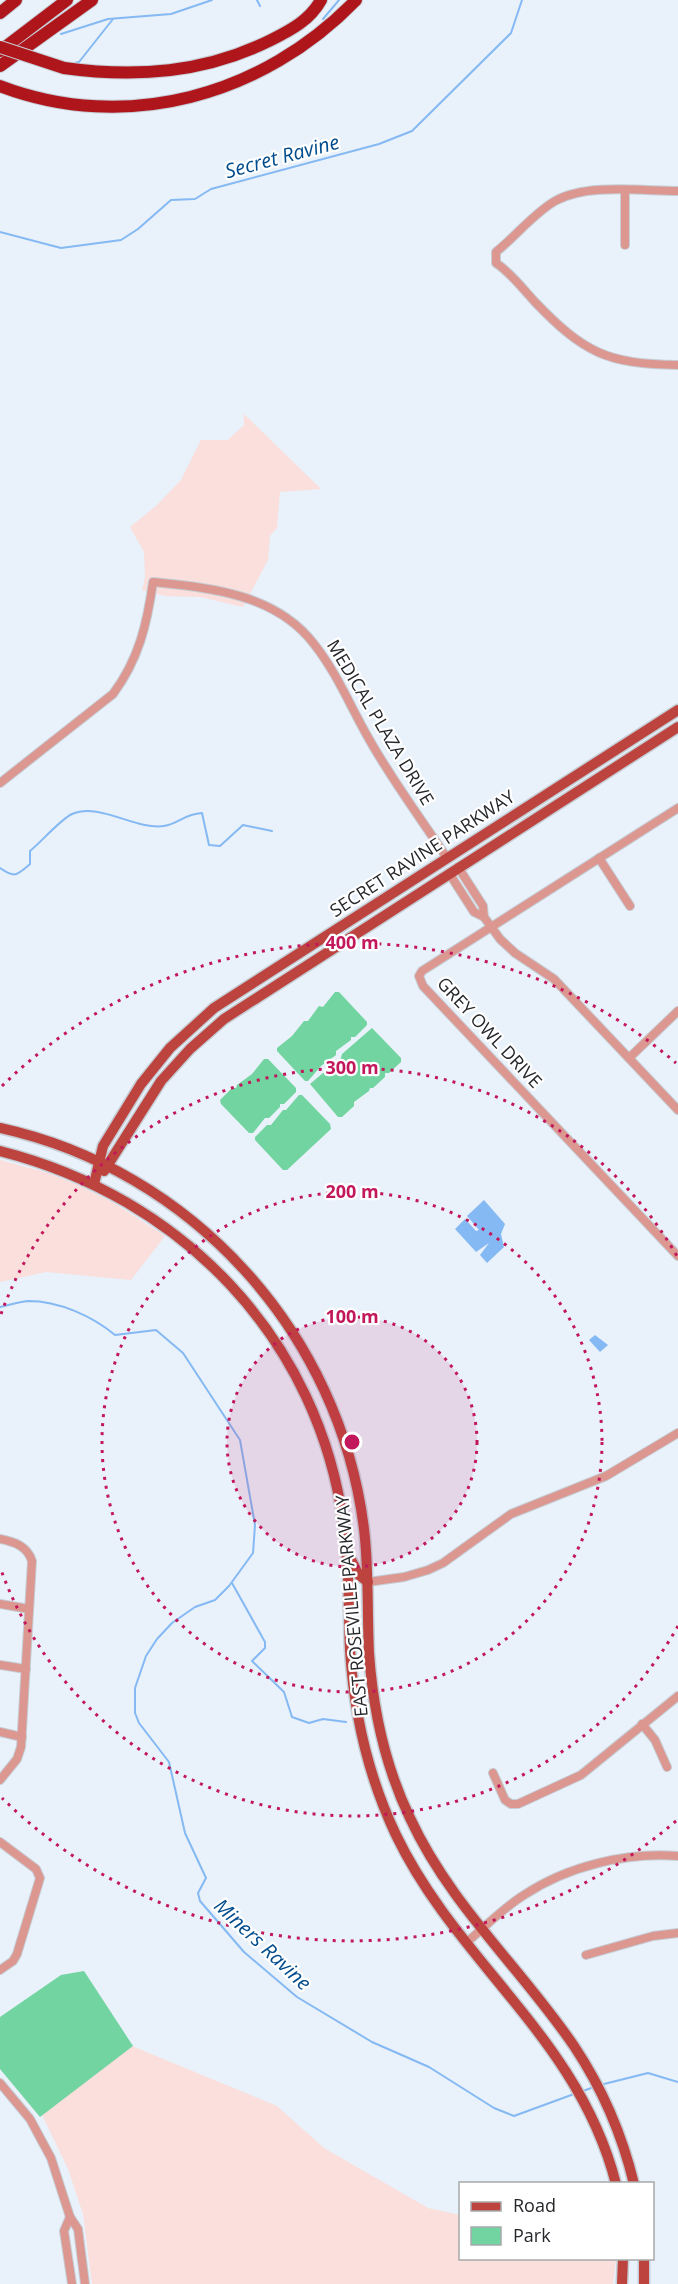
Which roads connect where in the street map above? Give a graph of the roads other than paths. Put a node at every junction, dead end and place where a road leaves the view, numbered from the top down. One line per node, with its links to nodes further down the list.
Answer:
1 (16, 0): 6 (highway)
2 (67, 0): 7 (highway)
3 (92, 0): 8 (highway)
4 (321, 0): 7 (highway, bridge)
5 (356, 0): 9 (highway)
6 (0, 13)
7 (0, 49)
8 (0, 66)
9 (0, 86)
10 (625, 191): 11 (street); 12 (street); 13 (street)
11 (678, 191)
12 (625, 245)
13 (678, 365)
14 (678, 710): 18 (main road, SECRET RAVINE PARKWAY)
15 (678, 727): 20 (main road, SECRET RAVINE PARKWAY)
16 (0, 783): 18 (street, MEDICAL PLAZA DRIVE)
17 (678, 808): 19 (street, GREY OWL DRIVE)
18 (447, 858): 20 (main road); 31 (main road, SECRET RAVINE PARKWAY)
19 (599, 858): 23 (street); 25 (street, GREY OWL DRIVE)
20 (454, 870): 21 (street); 22 (street); 31 (main road, SECRET RAVINE PARKWAY)
21 (472, 890): 22 (street); 24 (street)
22 (463, 895): 24 (street)
23 (630, 906)
24 (484, 917): 25 (street)
25 (491, 928): 27 (street); 33 (street, GREY OWL DRIVE)
26 (678, 1011): 27 (street)
27 (629, 1058): 28 (street)
28 (678, 1110)
29 (0, 1128): 31 (main road, EAST ROSEVILLE PARKWAY)
30 (0, 1151): 32 (main road, EAST ROSEVILLE PARKWAY)
31 (104, 1164): 32 (main road, SECRET RAVINE PARKWAY); 37 (main road, EAST ROSEVILLE PARKWAY)
32 (94, 1184): 36 (main road, EAST ROSEVILLE PARKWAY)
33 (678, 1256)
34 (678, 1433): 37 (street)
35 (0, 1539): 39 (street)
36 (346, 1547): 37 (main road); 53 (main road, EAST ROSEVILLE PARKWAY)
37 (368, 1582): 51 (main road, EAST ROSEVILLE PARKWAY)
38 (0, 1604): 39 (street)
39 (29, 1609): 41 (street)
40 (0, 1665): 41 (street)
41 (26, 1669): 45 (street)
42 (678, 1696): 43 (street)
43 (642, 1725): 46 (street); 47 (street)
44 (0, 1732): 45 (street)
45 (22, 1737): 48 (street)
46 (667, 1767)
47 (494, 1773)
48 (0, 1780)
49 (0, 1842): 55 (street)
50 (678, 1856): 51 (street)
51 (482, 1930): 53 (street); 58 (main road, EAST ROSEVILLE PARKWAY)
52 (678, 1933): 54 (street)
53 (467, 1942): 57 (main road, EAST ROSEVILLE PARKWAY)
54 (586, 1955)
55 (0, 1970)
56 (0, 2083): 59 (street)
57 (615, 2182)
58 (633, 2182)
59 (70, 2217): 62 (street); 63 (street)
60 (623, 2260): 64 (main road)
61 (644, 2260): 65 (main road)
62 (72, 2284)
63 (85, 2284)
64 (622, 2284)
65 (644, 2284)

